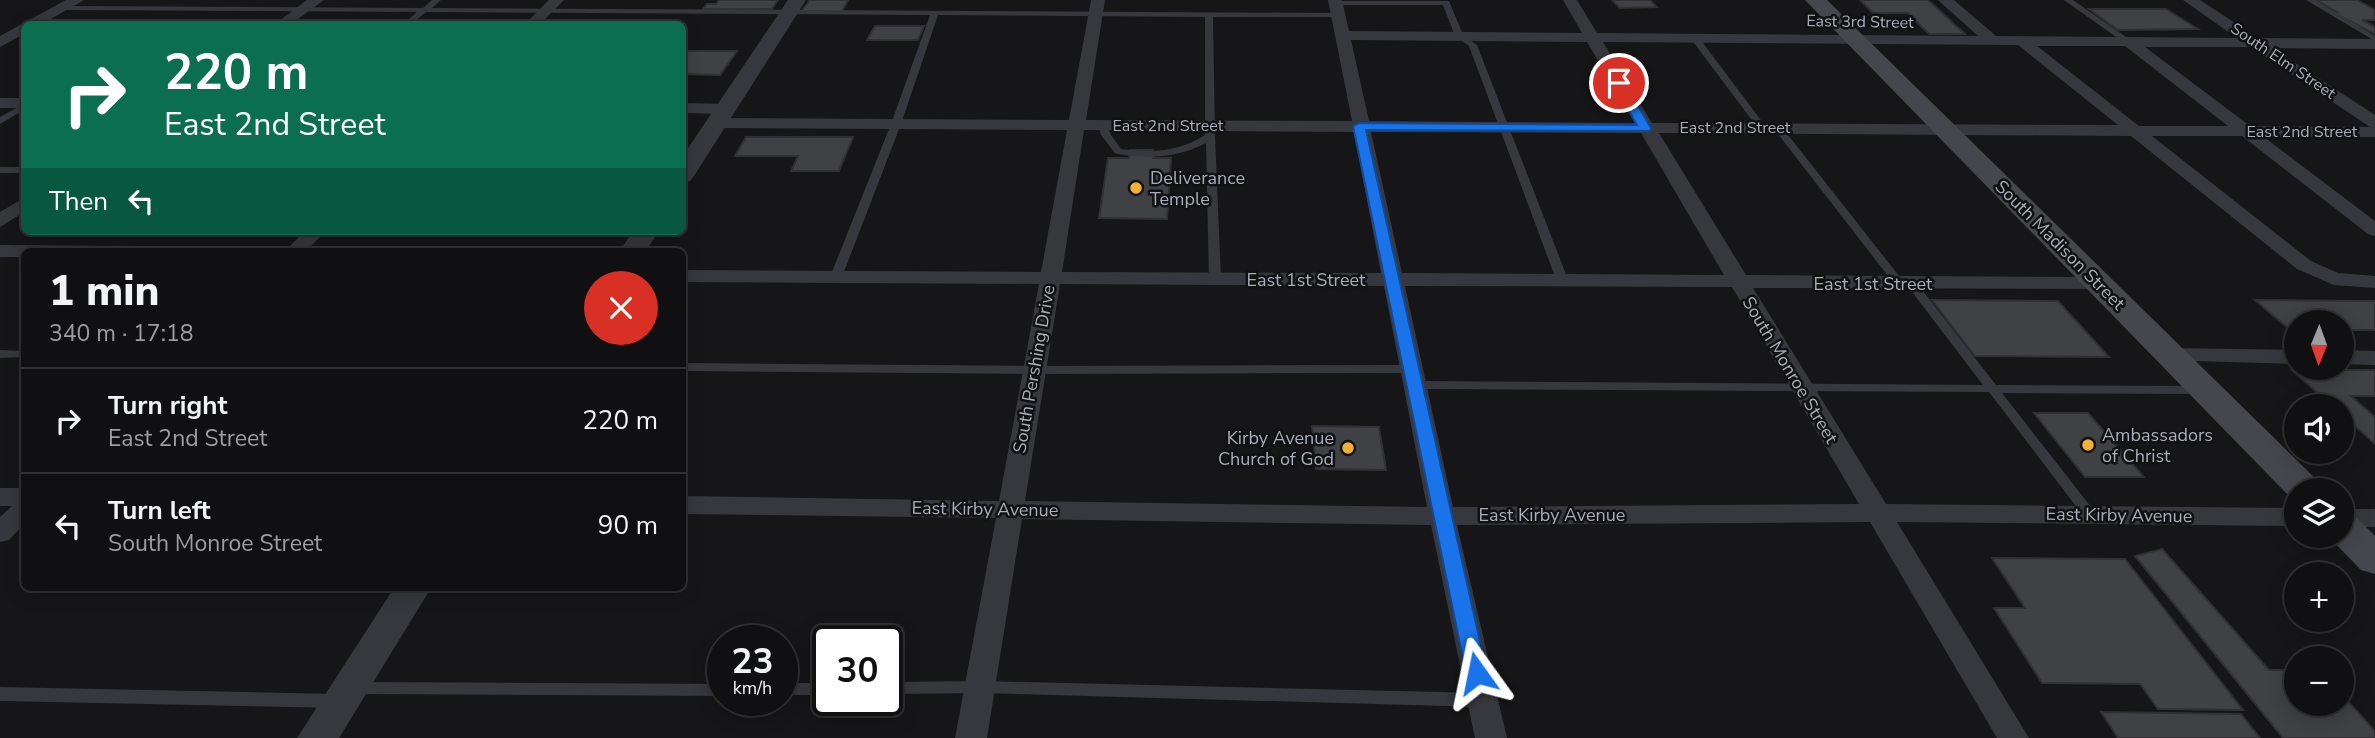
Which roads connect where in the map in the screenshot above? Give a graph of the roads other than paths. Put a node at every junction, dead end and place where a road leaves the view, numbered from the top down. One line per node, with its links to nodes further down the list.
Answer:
1 (77, 0): 13 (street)
2 (317, 0): 14 (street)
3 (438, 0): 15 (lane)
4 (557, 0): 16 (street)
5 (1570, 0): 28 (street, South Monroe Street)
6 (1815, 0): 30 (main road, South Madison Street)
7 (1945, 0): 31 (street)
8 (2068, 0): 35 (lane)
9 (2190, 0): 36 (street, South Elm Street)
10 (2310, 0): 32 (lane)
11 (793, 6): 17 (lane); 18 (lane); 41 (street)
12 (1096, 7): 18 (lane); 20 (lane); 45 (street, South Pershing Drive)
13 (62, 8): 14 (lane); 21 (street)
14 (302, 10): 15 (lane); 22 (street)
15 (424, 11): 16 (lane); 23 (lane)
16 (545, 11): 17 (lane); 24 (street)
17 (666, 12): 25 (lane)
18 (935, 13): 44 (lane)
19 (1338, 13): 20 (lane); 27 (street, East 3rd Street); 27 (lane); 47 (street)
20 (1209, 14): 53 (lane)
21 (38, 21)
22 (286, 21)
23 (411, 21)
24 (535, 21)
25 (658, 21)
26 (21, 30): 33 (street)
27 (1459, 36): 28 (street, East 3rd Street); 48 (lane)
28 (1592, 37): 29 (street, East 3rd Street); 49 (street, South Monroe Street)
29 (1694, 37): 30 (street, East 3rd Street); 50 (lane)
30 (1855, 39): 31 (street, East 3rd Street); 51 (main road, South Madison Street)
31 (1993, 41): 34 (street, East 3rd Street)
32 (2375, 41): 36 (street, East 3rd Street)
33 (0, 42)
34 (2023, 42): 35 (street, East 3rd Street); 52 (street)
35 (2129, 42): 36 (street, East 3rd Street); 54 (street)
36 (2257, 43): 43 (street, South Elm Street)
37 (0, 103): 38 (street)
38 (21, 105)
39 (21, 107): 42 (lane)
40 (686, 109): 41 (street, East 2nd Street)
41 (722, 116): 44 (street, East 2nd Street); 58 (street)
42 (0, 121)
43 (2375, 122)
44 (897, 124): 45 (street, East 2nd Street); 67 (lane)
45 (1076, 125): 46 (street, East 2nd Street); 68 (street, South Pershing Drive)
46 (1103, 125): 53 (street, East 2nd Street); 53 (lane)
47 (1359, 126): 48 (street, East 2nd Street); 53 (street, East 2nd Street); 70 (street)
48 (1507, 128): 49 (street, East 2nd Street); 71 (lane)
49 (1645, 128): 50 (street, East 2nd Street); 73 (street, South Monroe Street)
50 (1771, 128): 51 (street, East 2nd Street); 75 (lane)
51 (1944, 129): 52 (street, East 2nd Street); 74 (main road, South Madison Street)
52 (2136, 130): 54 (street, East 2nd Street); 72 (street)
53 (1211, 131): 69 (lane)
54 (2245, 131): 55 (street, East 2nd Street); 61 (street)
55 (2375, 132)
56 (0, 170): 57 (lane)
57 (21, 170)
58 (686, 170)
59 (21, 206): 60 (street)
60 (0, 221)
61 (2375, 230)
62 (312, 235): 63 (street)
63 (298, 248)
64 (0, 251): 65 (street)
65 (21, 251)
66 (686, 276): 67 (street, East 1st Street)
67 (836, 277): 68 (street, East 1st Street)
68 (1049, 279): 69 (street, East 1st Street); 83 (street, South Pershing Drive)
69 (1215, 280): 70 (street, East 1st Street)
70 (1392, 280): 71 (street, East 1st Street); 84 (street)
71 (1563, 282): 73 (street, East 1st Street)
72 (2375, 282)
73 (1738, 283): 75 (street, East 1st Street); 85 (street, South Monroe Street)
74 (2098, 283): 75 (street, East 1st Street); 78 (main road, South Madison Street)
75 (1905, 284): 86 (lane)
76 (0, 354): 77 (lane)
77 (21, 354)
78 (2171, 355): 79 (street); 87 (main road, South Madison Street)
79 (2284, 356)
80 (2354, 357): 81 (street)
81 (2375, 358)
82 (686, 367): 83 (lane)
83 (1034, 370): 84 (lane); 92 (street, South Pershing Drive)
84 (1412, 377): 85 (lane); 96 (street)
85 (1800, 385): 86 (lane); 94 (street, South Monroe Street)
86 (1994, 388): 87 (lane); 95 (lane)
87 (2205, 390): 88 (main road, South Madison Street)
88 (2293, 478)
89 (0, 497): 90 (street)
90 (21, 497)
91 (686, 505): 92 (street, East Kirby Avenue)
92 (1010, 510): 96 (street, East Kirby Avenue); 104 (street, South Pershing Drive)
93 (21, 512): 100 (street)
94 (1877, 513): 95 (street, East Kirby Avenue); 96 (street, East Kirby Avenue); 113 (street, South Monroe Street)
95 (2090, 515): 97 (street, East Kirby Avenue)
96 (1442, 516): 109 (street)
97 (2284, 517)
98 (2354, 517): 99 (street)
99 (2375, 518)
100 (0, 533)
101 (2354, 539): 102 (main road)
102 (2375, 560)
103 (411, 591): 108 (street)
104 (979, 687): 105 (lane); 109 (lane); 111 (street, South Pershing Drive)
105 (903, 688)
106 (707, 690): 108 (lane)
107 (0, 694): 108 (lane)
108 (346, 695): 110 (street)
109 (1483, 699): 112 (street)
110 (317, 738)
111 (971, 738)
112 (1491, 738)
113 (2013, 738)

